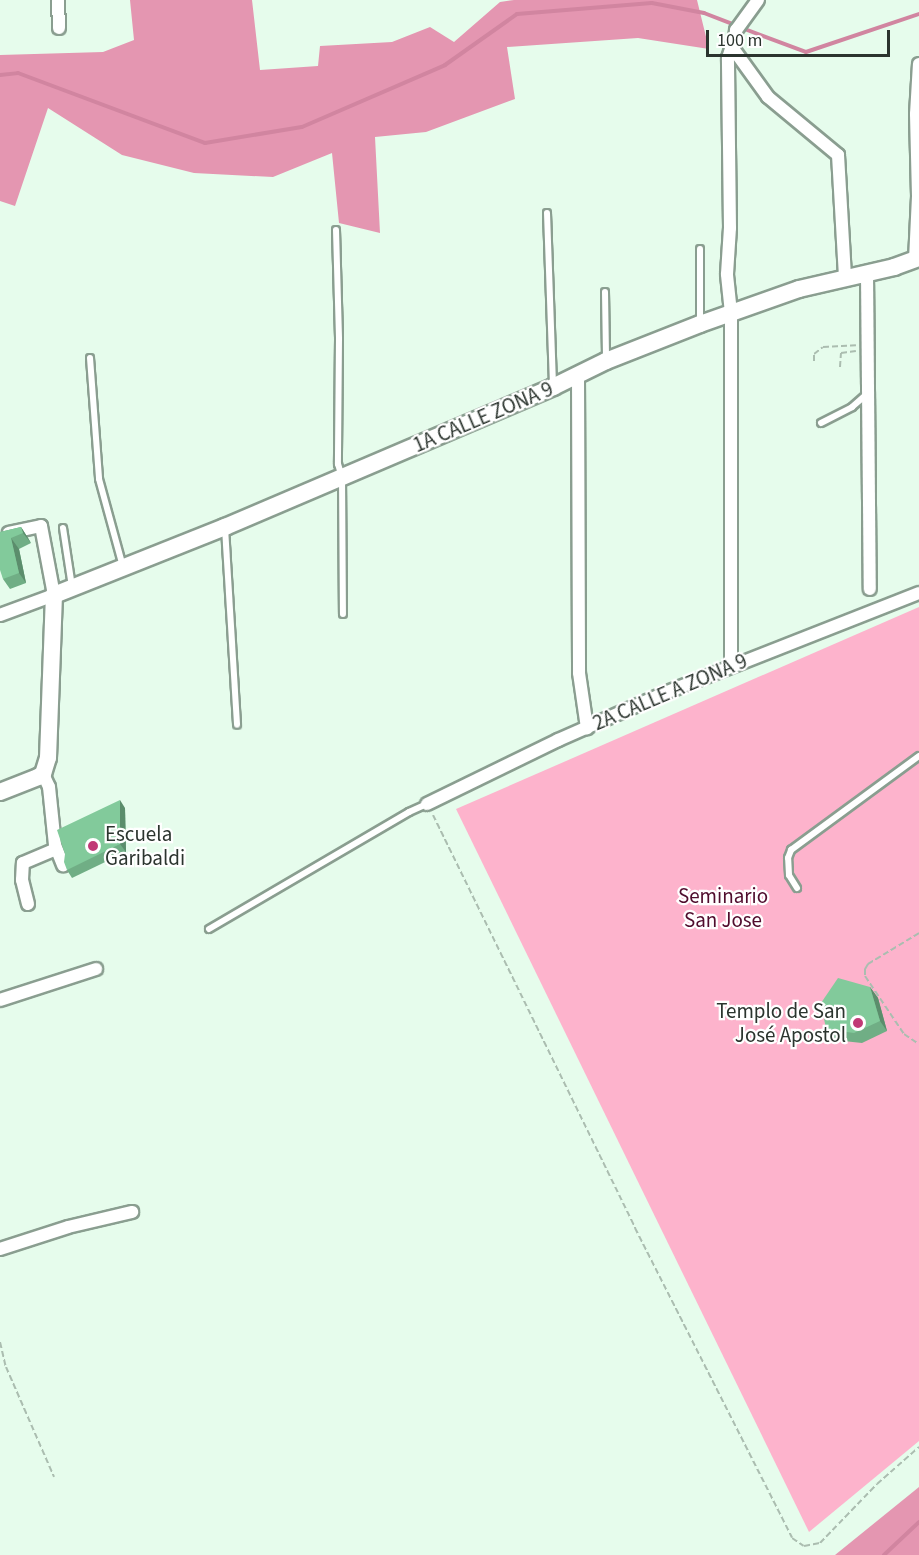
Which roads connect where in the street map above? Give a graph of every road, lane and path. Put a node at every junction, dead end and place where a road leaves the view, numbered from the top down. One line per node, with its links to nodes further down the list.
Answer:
1 (58, 0): 3 (street)
2 (758, 0): 4 (street)
3 (59, 28)
4 (733, 43): 11 (street); 13 (street)
5 (919, 64): 9 (street)
6 (547, 213): 21 (lane)
7 (336, 230): 24 (lane)
8 (700, 249): 14 (lane)
9 (917, 259): 10 (street, 1A CALLE ZONA 9)
10 (867, 273): 11 (street, 1A CALLE ZONA 9); 15 (street)
11 (845, 277): 13 (street, 1A CALLE ZONA 9)
12 (605, 292): 17 (lane)
13 (730, 313): 14 (street, 1A CALLE ZONA 9); 35 (street)
14 (700, 324): 17 (street, 1A CALLE ZONA 9)
15 (868, 348): 18 (path); 19 (path); 22 (street)
16 (90, 358): 28 (lane)
17 (606, 361): 20 (street, 1A CALLE ZONA 9)
18 (814, 361)
19 (840, 367)
20 (578, 376): 21 (street, 1A CALLE ZONA 9); 37 (street)
21 (553, 387): 24 (street, 1A CALLE ZONA 9)
22 (868, 394): 23 (lane); 30 (street)
23 (821, 423)
24 (342, 477): 25 (street, 1A CALLE ZONA 9); 33 (lane)
25 (225, 527): 28 (street, 1A CALLE ZONA 9); 36 (lane)
26 (63, 528): 29 (lane)
27 (0, 536): 32 (street)
28 (123, 568): 29 (street, 1A CALLE ZONA 9)
29 (72, 588): 32 (street, 1A CALLE ZONA 9)
30 (870, 589)
31 (919, 593): 35 (street, 2A CALLE A ZONA 9)
32 (54, 595): 34 (street); 39 (street)
33 (343, 614)
34 (0, 615)
35 (731, 665): 37 (street, 2A CALLE A ZONA 9)
36 (237, 725)
37 (586, 728): 41 (street, 2A CALLE A ZONA 9)
38 (919, 756): 44 (lane)
39 (42, 774): 40 (street); 42 (street)
40 (0, 792)
41 (428, 804): 46 (lane); 54 (path)
42 (56, 849): 43 (street); 45 (street)
43 (63, 865)
44 (797, 888)
45 (28, 904)
46 (209, 929)
47 (919, 933): 50 (path)
48 (96, 969): 49 (street)
49 (0, 1000)
50 (919, 1044)
51 (132, 1212): 52 (street)
52 (0, 1249)
53 (0, 1342): 55 (path)
54 (919, 1447)
55 (54, 1477)

